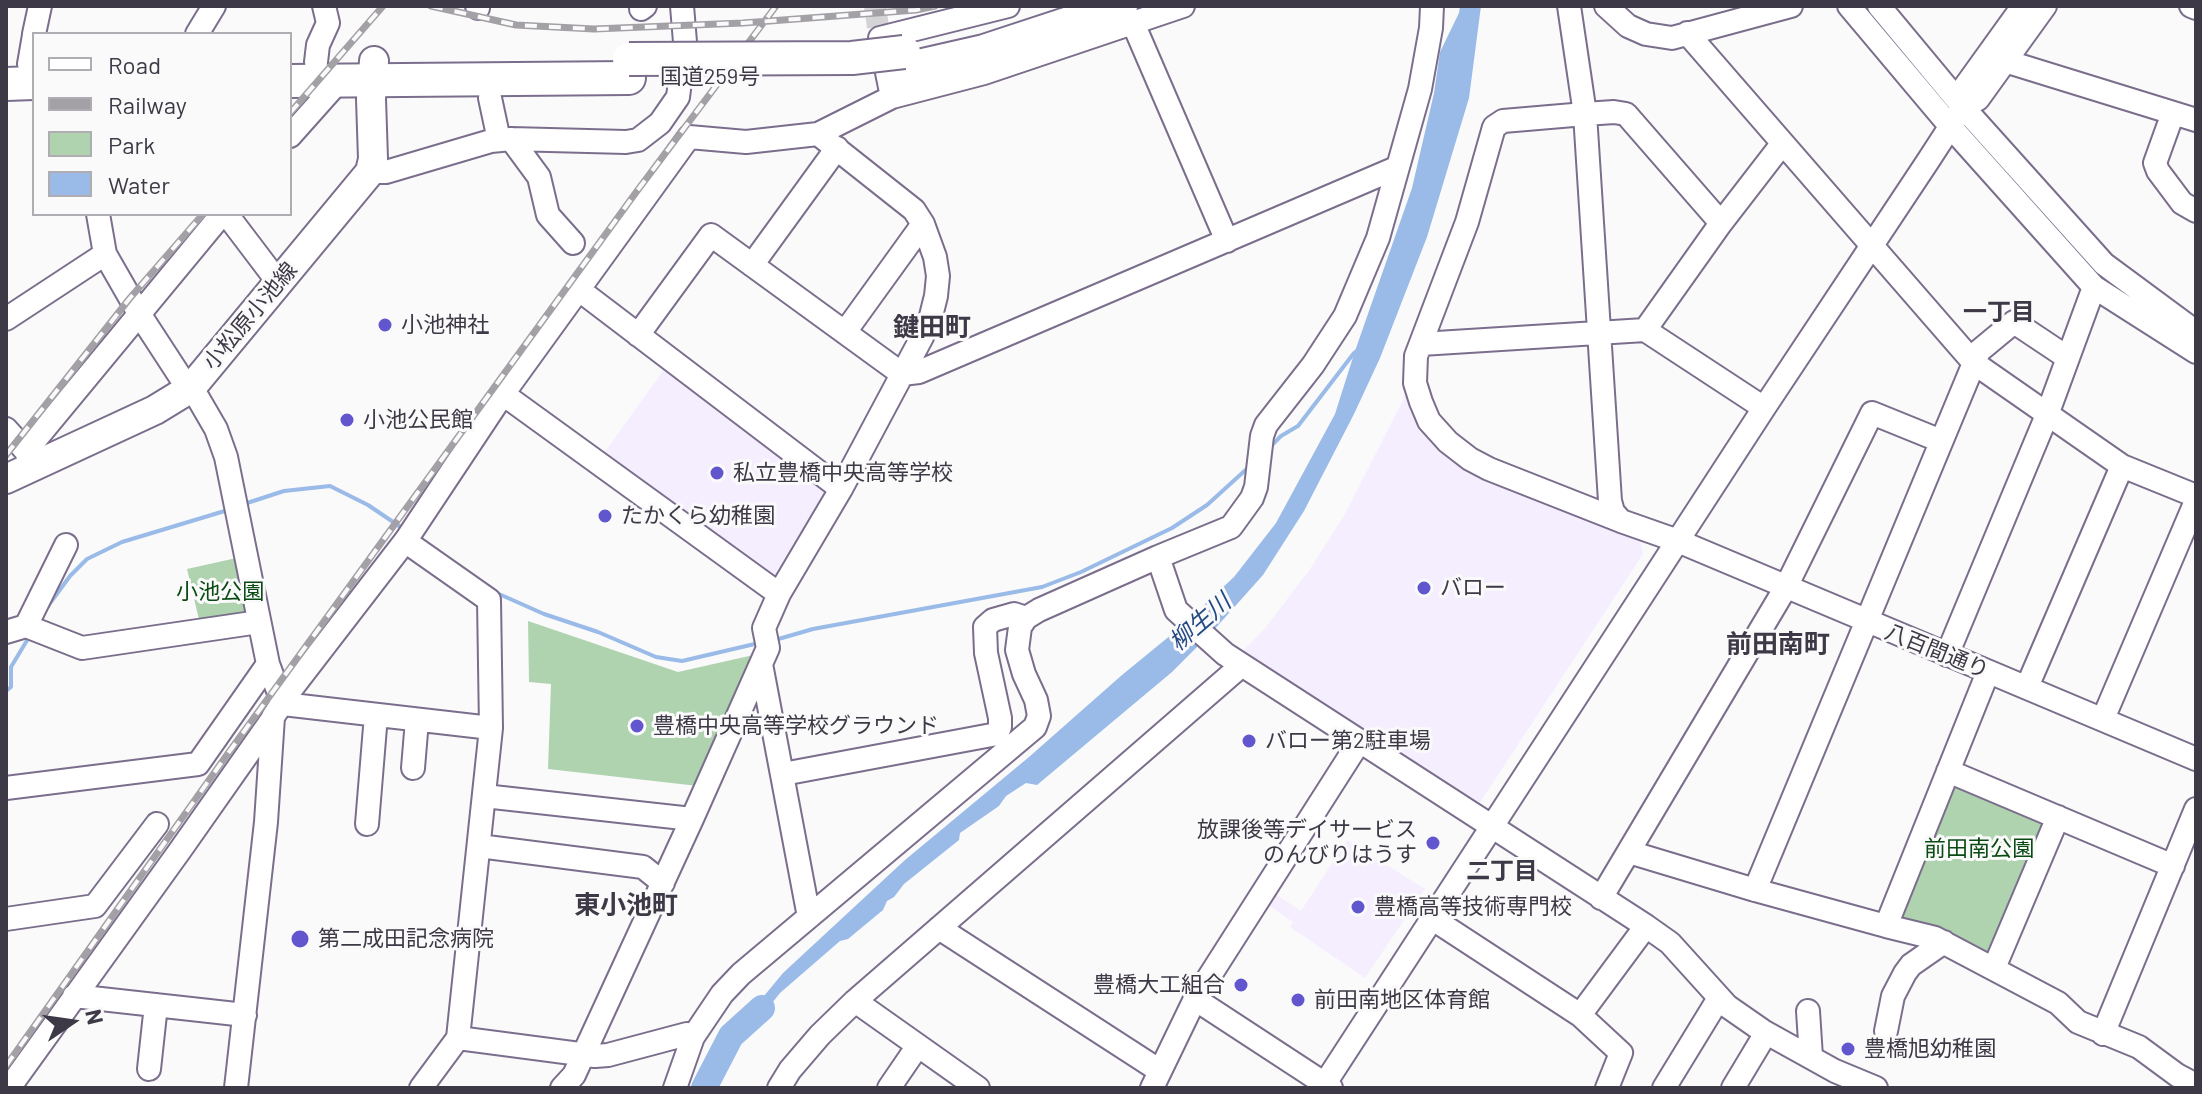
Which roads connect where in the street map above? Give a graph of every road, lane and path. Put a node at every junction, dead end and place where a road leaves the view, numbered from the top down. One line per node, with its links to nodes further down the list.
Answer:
1 (40, 6): 17 (street)
2 (214, 6): 18 (street)
3 (324, 6): 24 (street)
4 (682, 6): 34 (street)
5 (1008, 6): 21 (street)
6 (1067, 6): 21 (highway, 国道259号)
7 (1183, 6): 16 (street)
8 (1432, 6): 37 (street)
9 (1569, 6): 29 (street)
10 (1606, 6): 19 (street)
11 (1791, 6): 19 (street)
12 (1849, 6): 30 (street)
13 (1879, 6): 30 (street)
14 (2023, 6): 30 (street)
15 (2045, 6): 23 (street)
16 (1127, 14): 21 (highway, 国道259号); 45 (street)
17 (33, 32)
18 (198, 32)
19 (1687, 33): 35 (street)
20 (32, 35): 22 (street)
21 (892, 56): 25 (highway, 国道259号, bridge); 33 (street)
22 (25, 61)
23 (2005, 61): 28 (street); 30 (street)
24 (315, 68): 25 (highway, 国道259号); 26 (highway, 国道259号); 32 (street)
25 (372, 71): 38 (main road)
26 (292, 80)
27 (490, 98): 34 (street)
28 (2173, 113): 31 (street); 39 (street)
29 (1585, 114): 43 (street); 57 (street); 60 (street, 八百間通り)
30 (1956, 117): 47 (street); 51 (street); 58 (street)
31 (2196, 120)
32 (292, 131)
33 (818, 134): 36 (street); 52 (street)
34 (505, 140): 38 (street); 46 (street)
35 (1782, 144): 43 (street); 47 (street)
36 (837, 148): 44 (street); 49 (street)
37 (1396, 168): 45 (street); 79 (street)
38 (370, 172): 50 (main road, 小松原小池線)
39 (2196, 211)
40 (98, 216): 48 (street)
41 (220, 216): 53 (street)
42 (230, 216): 50 (street)
43 (1721, 223): 55 (street)
44 (923, 224): 56 (street); 64 (street)
45 (1227, 241): 64 (street)
46 (573, 243)
47 (1872, 246): 63 (street); 67 (street)
48 (105, 254): 53 (street); 54 (street)
49 (752, 265): 56 (street); 59 (street)
50 (278, 282): 65 (main road, 小松原小池線)
51 (2094, 287): 61 (street); 62 (street)
52 (578, 289): 59 (street); 66 (street)
53 (140, 315): 65 (street); 71 (street)
54 (6, 319)
55 (1645, 330): 57 (street); 67 (street)
56 (845, 332): 64 (street)
57 (1600, 332): 60 (street); 75 (street)
58 (2196, 332)
59 (638, 335): 73 (street)
60 (1421, 344): 75 (street, 八百間通り)
61 (2196, 352)
62 (2068, 358): 63 (street); 68 (street)
63 (1974, 363): 68 (street); 70 (street)
64 (902, 374): 73 (street)
65 (191, 388): 71 (main road, 小松原小池線); 84 (street)
66 (503, 394): 76 (street); 81 (street)
67 (1764, 408): 77 (street)
68 (2047, 415): 72 (street); 87 (street)
69 (6, 429): 71 (street)
70 (1941, 441): 80 (street); 83 (street)
71 (21, 466)
72 (2122, 466): 74 (street); 91 (street)
73 (841, 489): 81 (street)
74 (2196, 498): 94 (street)
75 (1621, 521): 77 (street, 八百間通り)
76 (408, 536): 92 (street); 96 (street)
77 (1678, 541): 80 (street, 八百間通り); 109 (street)
78 (66, 545): 85 (street)
79 (1158, 557): 82 (street); 89 (street)
80 (1786, 587): 83 (street, 八百間通り); 111 (street)
81 (779, 594): 86 (street)
82 (1026, 618): 101 (street); 116 (street)
83 (1866, 621): 87 (street, 八百間通り); 114 (street)
84 (259, 622): 85 (street); 88 (street)
85 (26, 630)
86 (764, 647): 101 (street); 106 (street)
87 (1947, 655): 90 (street, 八百間通り)
88 (268, 664): 92 (street); 102 (street)
89 (1242, 665): 97 (street); 121 (street)
90 (1988, 672): 91 (street, 八百間通り); 100 (street)
91 (2027, 687): 94 (street, 八百間通り)
92 (278, 710): 93 (street); 124 (street); 130 (street)
93 (376, 715): 95 (street); 108 (street)
94 (2103, 719): 98 (street, 八百間通り)
95 (417, 720): 96 (street); 99 (street)
96 (491, 728): 103 (street)
97 (1359, 742): 109 (street); 126 (street)
98 (2196, 759)
99 (413, 768)
100 (1948, 771): 105 (street); 120 (street)
101 (783, 774): 116 (street)
102 (6, 788)
103 (484, 796): 106 (street); 110 (street)
104 (2196, 809): 112 (street)
105 (2058, 817): 112 (street); 123 (street)
106 (692, 819): 113 (street)
107 (157, 824): 117 (street)
108 (367, 824)
109 (1491, 828): 115 (street); 118 (street)
110 (479, 846): 113 (street); 136 (street)
111 (1629, 852): 114 (street); 115 (street)
112 (2173, 866): 134 (street)
113 (663, 883): 138 (street)
114 (1755, 890): 120 (street)
115 (1601, 898): 119 (street)
116 (809, 917): 135 (street)
117 (6, 919)
118 (1433, 919): 131 (street); 143 (street)
119 (1646, 926): 125 (street); 131 (street)
120 (1886, 926): 122 (street)
121 (939, 928): 127 (street); 141 (street)
122 (1944, 942): 123 (street); 132 (street)
123 (1994, 968): 134 (street)
124 (74, 996): 128 (street); 144 (street)
125 (1719, 998): 133 (street); 153 (street)
126 (1195, 999): 141 (street); 143 (street)
127 (855, 1001): 137 (street); 149 (street)
128 (156, 1005): 130 (street); 140 (street)
129 (1808, 1011): 139 (street)
130 (245, 1015): 145 (street)
131 (1580, 1015): 152 (street)
132 (1886, 1031)
133 (1766, 1033): 139 (street); 154 (street)
134 (2103, 1034): 142 (street)
135 (693, 1037): 138 (street); 148 (street)
136 (458, 1038): 138 (street); 146 (street)
137 (917, 1047): 150 (street); 151 (street)
138 (583, 1055): 147 (street)
139 (1811, 1057): 155 (street)
140 (149, 1069)
141 (1156, 1080)
142 (2196, 1085)
143 (1326, 1087)
144 (9, 1088)
145 (236, 1088)
146 (421, 1088)
147 (562, 1088)
148 (675, 1088)
149 (779, 1088)
150 (889, 1088)
151 (978, 1088)
152 (1607, 1088)
153 (1664, 1088)
154 (1733, 1088)
155 (1876, 1088)

